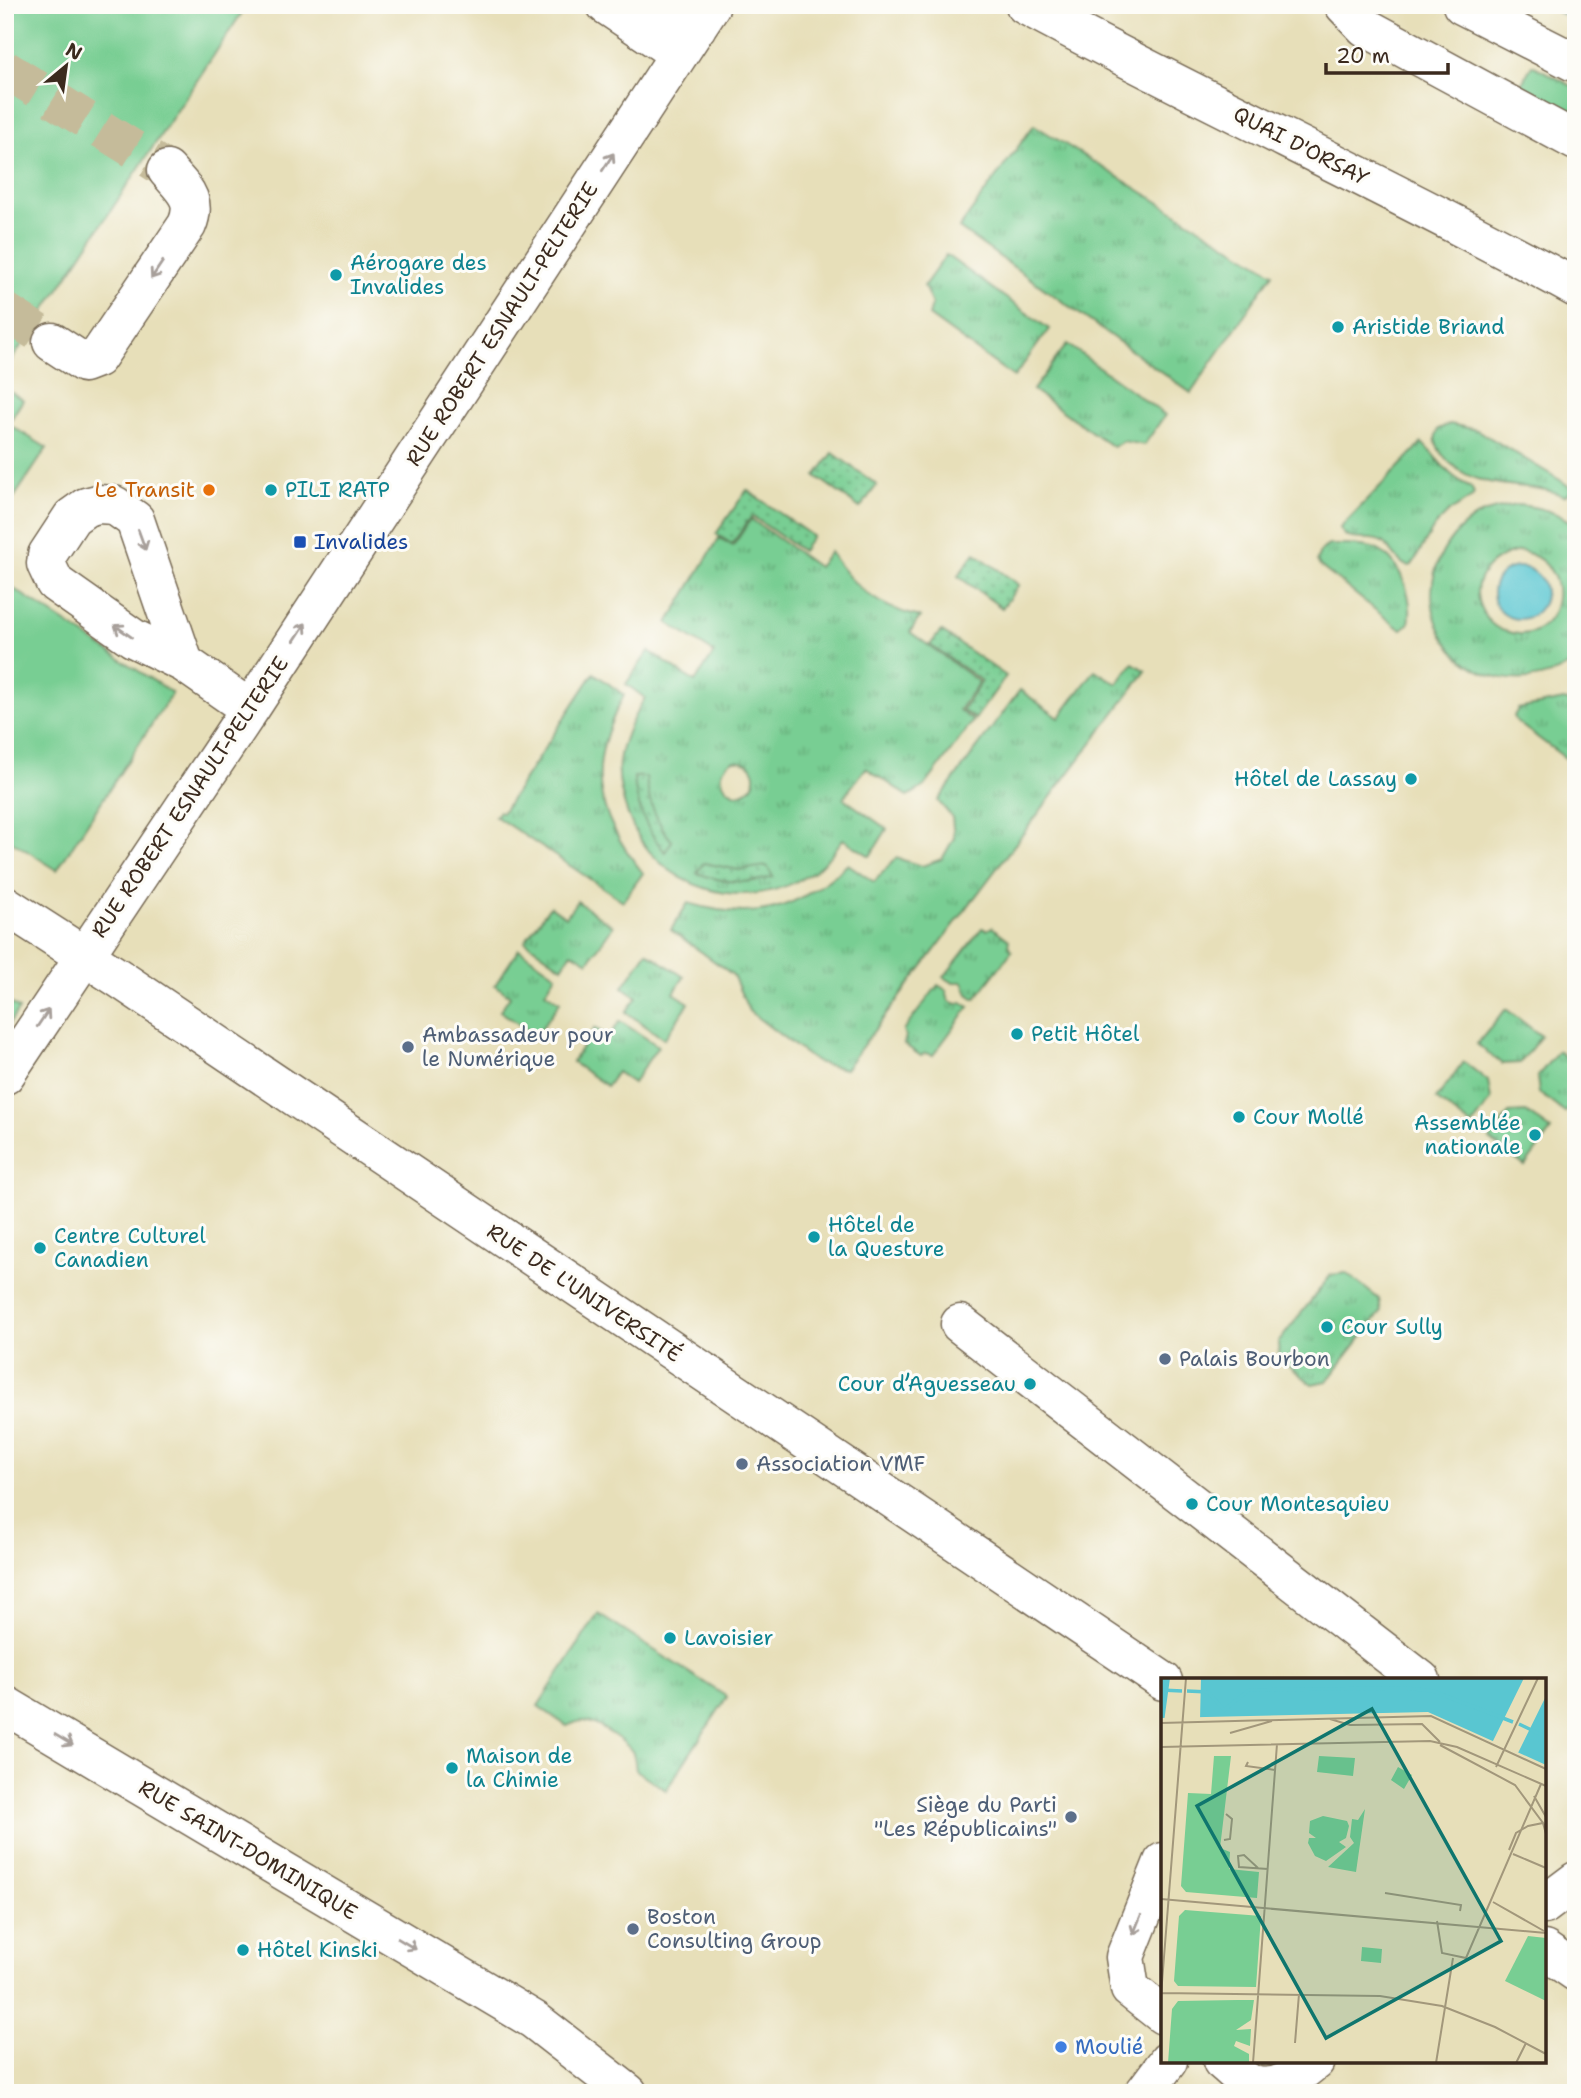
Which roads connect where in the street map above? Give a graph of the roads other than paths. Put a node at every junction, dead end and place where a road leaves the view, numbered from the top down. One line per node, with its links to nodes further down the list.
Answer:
1 (606, 5): 6 (street)
2 (666, 5): 6 (street)
3 (1025, 5): 10 (street, QUAI D'ORSAY)
4 (1344, 5): 8 (street)
5 (1462, 5): 7 (street)
6 (695, 29): 13 (street, RUE ROBERT ESNAULT-PELTERIE, one-way to 6)
7 (1576, 63)
8 (1576, 141)
9 (167, 170): 11 (street, one-way to 11)
10 (1576, 288)
11 (52, 342)
12 (184, 663): 13 (street)
13 (250, 709): 15 (street, RUE ROBERT ESNAULT-PELTERIE)
14 (5, 905): 15 (street, RUE DE L'UNIVERSITÉ)
15 (84, 956): 16 (street, RUE ROBERT ESNAULT-PELTERIE, one-way to 15); 19 (street, RUE DE L'UNIVERSITÉ)
16 (5, 1075)
17 (960, 1324): 18 (street)
18 (1418, 1678)
19 (1161, 1680)
20 (5, 1704): 30 (street, RUE SAINT-DOMINIQUE, one-way to 30)
21 (1161, 1866): 26 (street, one-way to 26)
22 (1576, 1881): 23 (street)
23 (1546, 1904)
24 (1546, 1951): 25 (street)
25 (1576, 1972)
26 (1161, 2013)
27 (1166, 2063): 31 (street)
28 (1225, 2063): 29 (street)
29 (1313, 2063)
30 (628, 2093)
31 (1144, 2093)

